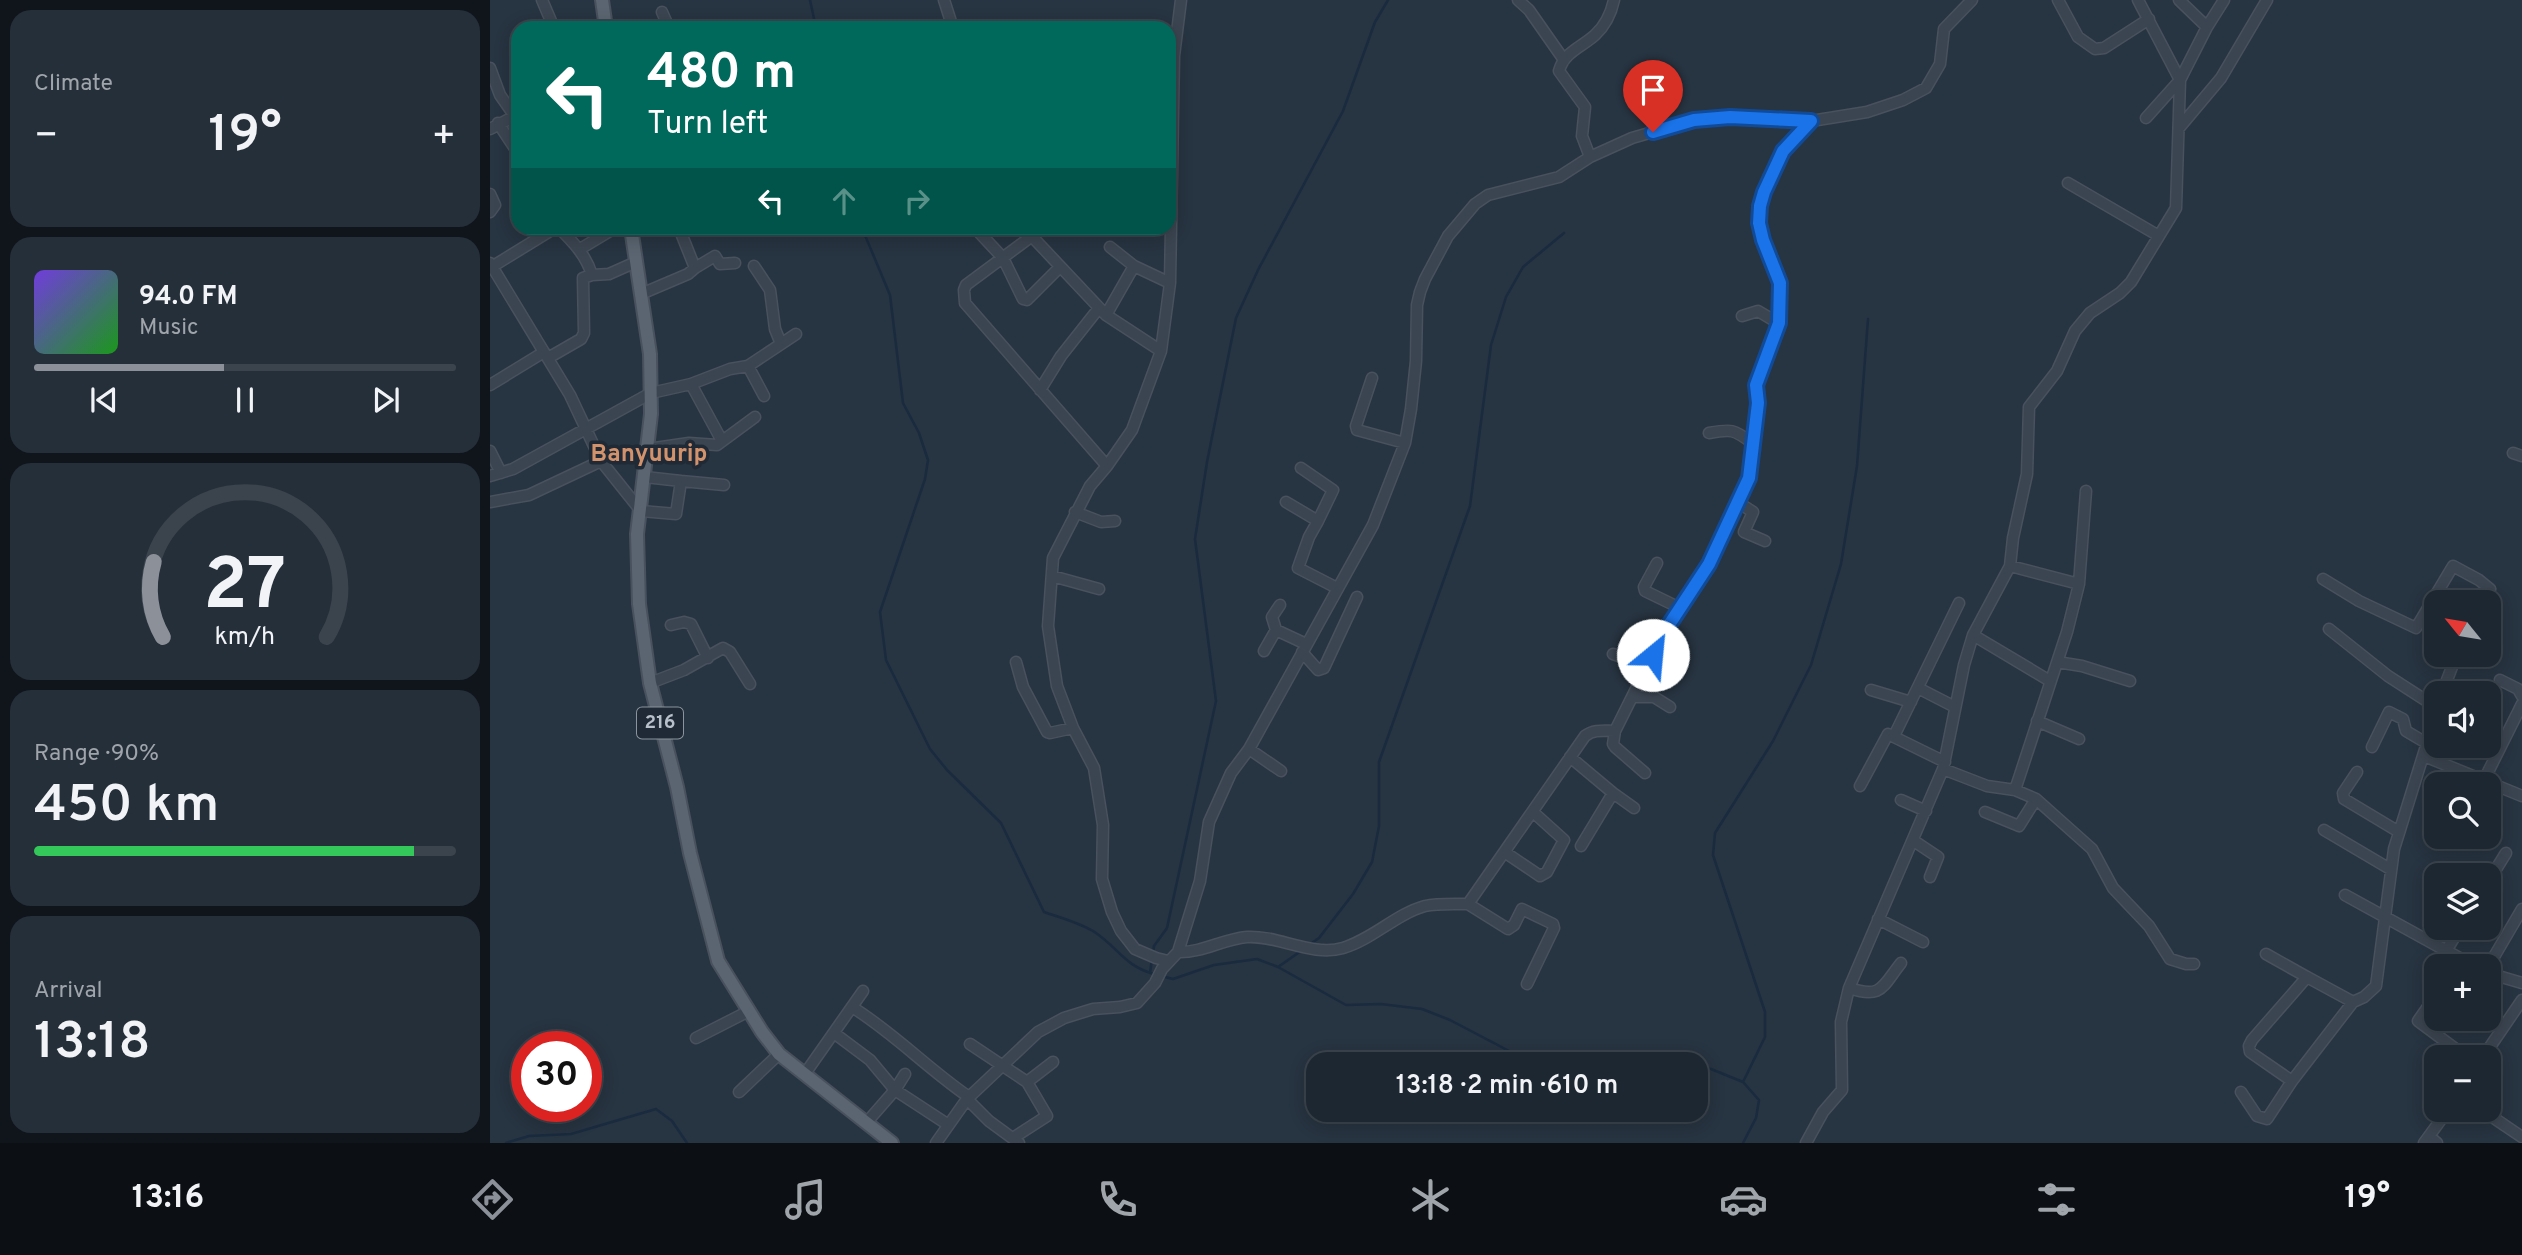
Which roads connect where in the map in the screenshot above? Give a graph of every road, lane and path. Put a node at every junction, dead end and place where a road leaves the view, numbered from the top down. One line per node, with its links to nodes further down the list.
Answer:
1 (542, 0): 15 (street)
2 (602, 0): 16 (main road)
3 (944, 0): 18 (street)
4 (1181, 0): 20 (street)
5 (1518, 0): 21 (street)
6 (1614, 0): 21 (street)
7 (1972, 0): 27 (street)
8 (2058, 0): 14 (street)
9 (2138, 0): 14 (street)
10 (2179, 0): 19 (street)
11 (2224, 0): 19 (street)
12 (2267, 0): 29 (street)
13 (662, 12): 17 (street)
14 (2149, 19): 23 (street)
15 (551, 21)
16 (605, 21)
17 (666, 21)
18 (951, 21)
19 (2207, 27): 23 (street)
20 (1176, 40)
21 (1564, 60): 31 (street)
22 (490, 68): 24 (street)
23 (2180, 80): 26 (street); 29 (street)
24 (511, 109)
25 (511, 118): 28 (street)
26 (2146, 118)
27 (1811, 121): 31 (street); 59 (street)
28 (494, 126): 30 (street)
29 (2179, 128): 43 (street)
30 (511, 145)
31 (1590, 157): 75 (street)
32 (2068, 183): 43 (street)
33 (490, 194): 34 (street)
34 (490, 212)
35 (545, 235): 49 (street)
36 (565, 235): 45 (street)
37 (603, 235): 45 (street)
38 (632, 235): 47 (main road, 216)
39 (682, 235): 53 (street)
40 (982, 235): 46 (street)
41 (1171, 235): 55 (street)
42 (1032, 236): 46 (street); 52 (street)
43 (2159, 236): 96 (street)
44 (1110, 247): 51 (street)
45 (580, 249): 54 (street)
46 (1003, 258): 52 (street); 68 (street)
47 (636, 262): 54 (street); 56 (main road, 216)
48 (735, 263): 53 (street)
49 (491, 266): 63 (street)
50 (754, 266): 61 (street)
51 (1134, 266): 55 (street); 57 (street)
52 (1059, 267): 57 (street)
53 (695, 268): 56 (street)
54 (592, 275): 63 (street)
55 (1170, 284): 62 (street)
56 (641, 294): 69 (main road, 216)
57 (1102, 311): 62 (street); 68 (street)
58 (1742, 316): 59 (street)
59 (1779, 323): 76 (street)
60 (796, 334): 61 (street)
61 (782, 344): 64 (street)
62 (1161, 351): 80 (street)
63 (546, 355): 67 (street); 72 (street)
64 (748, 366): 66 (street); 70 (street)
65 (1372, 378): 75 (street)
66 (691, 384): 69 (street); 74 (street)
67 (490, 385)
68 (1040, 390): 80 (street)
69 (651, 393): 72 (street); 77 (main road, 216)
70 (764, 397)
71 (755, 417): 74 (street)
72 (584, 428): 79 (street); 82 (street)
73 (1709, 433): 76 (street)
74 (722, 441): 77 (street)
75 (1405, 443): 100 (street)
76 (1752, 443): 89 (street)
77 (648, 449): 83 (main road, 216)
78 (490, 451): 82 (street)
79 (601, 461): 87 (street); 90 (street)
80 (1107, 466): 91 (street)
81 (1301, 468): 92 (street)
82 (495, 475)
83 (645, 477): 84 (street); 90 (main road, 216)
84 (681, 481): 85 (street); 90 (street)
85 (724, 485)
86 (2086, 491): 99 (street)
87 (490, 502)
88 (1286, 502): 92 (street)
89 (1739, 503): 94 (street); 107 (street)
90 (640, 511): 125 (main road, 216)
91 (1075, 512): 93 (street); 97 (street)
92 (1318, 521): 100 (street)
93 (1115, 522)
94 (1765, 541)
95 (1657, 564): 107 (street)
96 (2010, 566): 99 (street); 112 (street)
97 (1052, 576): 101 (street); 137 (street)
98 (2323, 579): 108 (street)
99 (2079, 584): 120 (street)
100 (1337, 588): 113 (street)
101 (1099, 589)
102 (2439, 590): 103 (street)
103 (2489, 590)
104 (1357, 597): 113 (street)
105 (1959, 603): 127 (street)
106 (1280, 606): 111 (street)
107 (1680, 608): 117 (street)
108 (2424, 615)
109 (671, 625): 118 (street)
110 (2329, 629): 131 (street)
111 (1276, 630): 113 (street); 114 (street)
112 (1973, 635): 123 (street); 134 (street)
113 (1304, 648): 143 (street)
114 (1264, 650)
115 (1682, 653): 117 (street)
116 (1613, 654): 121 (street)
117 (1653, 655): 121 (street)
118 (708, 658): 125 (street); 126 (street)
119 (1016, 662): 137 (street)
120 (2057, 662): 123 (street); 124 (street)
121 (1648, 666): 130 (street)
122 (2500, 680): 129 (street)
123 (2050, 681): 136 (street)
124 (2130, 681)
125 (650, 683): 197 (main road, 216)
126 (750, 684)
127 (1918, 688): 132 (street); 134 (street)
128 (1871, 691): 132 (street)
129 (2522, 696)
130 (1632, 697): 135 (street); 138 (street)
131 (2424, 700)
132 (1911, 702): 139 (street)
133 (2522, 704): 151 (street)
134 (1955, 706): 147 (street)
135 (1670, 707)
136 (2037, 721): 140 (street); 155 (street)
137 (1073, 728): 187 (street)
138 (1615, 732): 145 (street); 152 (street)
139 (1894, 736): 147 (street); 153 (street)
140 (2079, 739)
141 (2424, 742): 142 (street)
142 (2372, 747)
143 (1249, 749): 148 (street); 181 (street)
144 (2424, 756): 165 (street)
145 (1570, 757): 156 (street); 162 (street)
146 (2429, 758): 150 (street)
147 (1944, 765): 155 (street); 161 (street)
148 (1281, 771)
149 (2357, 772): 165 (street)
150 (2464, 772)
151 (2488, 772)
152 (1645, 773)
153 (1860, 786)
154 (2501, 787): 157 (street)
155 (2015, 790): 158 (street)
156 (1613, 793): 160 (street); 167 (street)
157 (2522, 796)
158 (2036, 799): 163 (street); 186 (street)
159 (1901, 800): 161 (street)
160 (1634, 808)
161 (1926, 811): 166 (street)
162 (1533, 812): 168 (street); 168 (street)
163 (1985, 812)
164 (2324, 830): 171 (street)
165 (2399, 832): 171 (street)
166 (1914, 841): 172 (street); 177 (street)
167 (1581, 846)
168 (1506, 853): 174 (street)
169 (2506, 853): 170 (street)
170 (2500, 863)
171 (2390, 869): 176 (street)
172 (1930, 877)
173 (2345, 895): 176 (street)
174 (1468, 904): 181 (street); 191 (street)
175 (2522, 909): 184 (street)
176 (2384, 916): 180 (street); 195 (street)
177 (1878, 919): 179 (street); 192 (street)
178 (2453, 940): 180 (street)
179 (1923, 942)
180 (2446, 951): 183 (street)
181 (1178, 952): 187 (street)
182 (2266, 954): 188 (street)
183 (2450, 954)
184 (2496, 954)
185 (1901, 963): 192 (street)
186 (2194, 964)
187 (1165, 965): 208 (street)
188 (2307, 977): 195 (street); 211 (street)
189 (2501, 977): 190 (street)
190 (2522, 983)
191 (1527, 984)
192 (1849, 988): 226 (street)
193 (863, 991): 196 (street)
194 (2522, 1000): 205 (street)
195 (2353, 1002): 211 (street)
196 (852, 1007): 201 (street); 216 (street)
197 (749, 1011): 202 (street); 206 (main road, 216)
198 (2424, 1012): 199 (street)
199 (2424, 1025)
200 (2431, 1031): 204 (street)
201 (834, 1033): 210 (street); 213 (street)
202 (696, 1038)
203 (970, 1044): 208 (street)
204 (2450, 1045)
205 (2491, 1045)
206 (779, 1054): 210 (main road, 216); 214 (street)
207 (1053, 1062): 212 (street)
208 (1003, 1065): 212 (street); 216 (street)
209 (905, 1074): 213 (street)
210 (804, 1075): 217 (main road, 216)
211 (2292, 1081): 215 (street)
212 (1027, 1082): 222 (street)
213 (895, 1090): 217 (street); 220 (street)
214 (739, 1092)
215 (2241, 1092)
216 (968, 1098): 220 (street); 222 (street)
217 (867, 1122): 224 (main road, 216)
218 (2441, 1122): 223 (street)
219 (2500, 1122): 221 (street)
220 (947, 1124): 225 (street)
221 (2522, 1136)
222 (1016, 1141)
223 (2430, 1141)
224 (892, 1143)
225 (936, 1143)
226 (1806, 1143)

